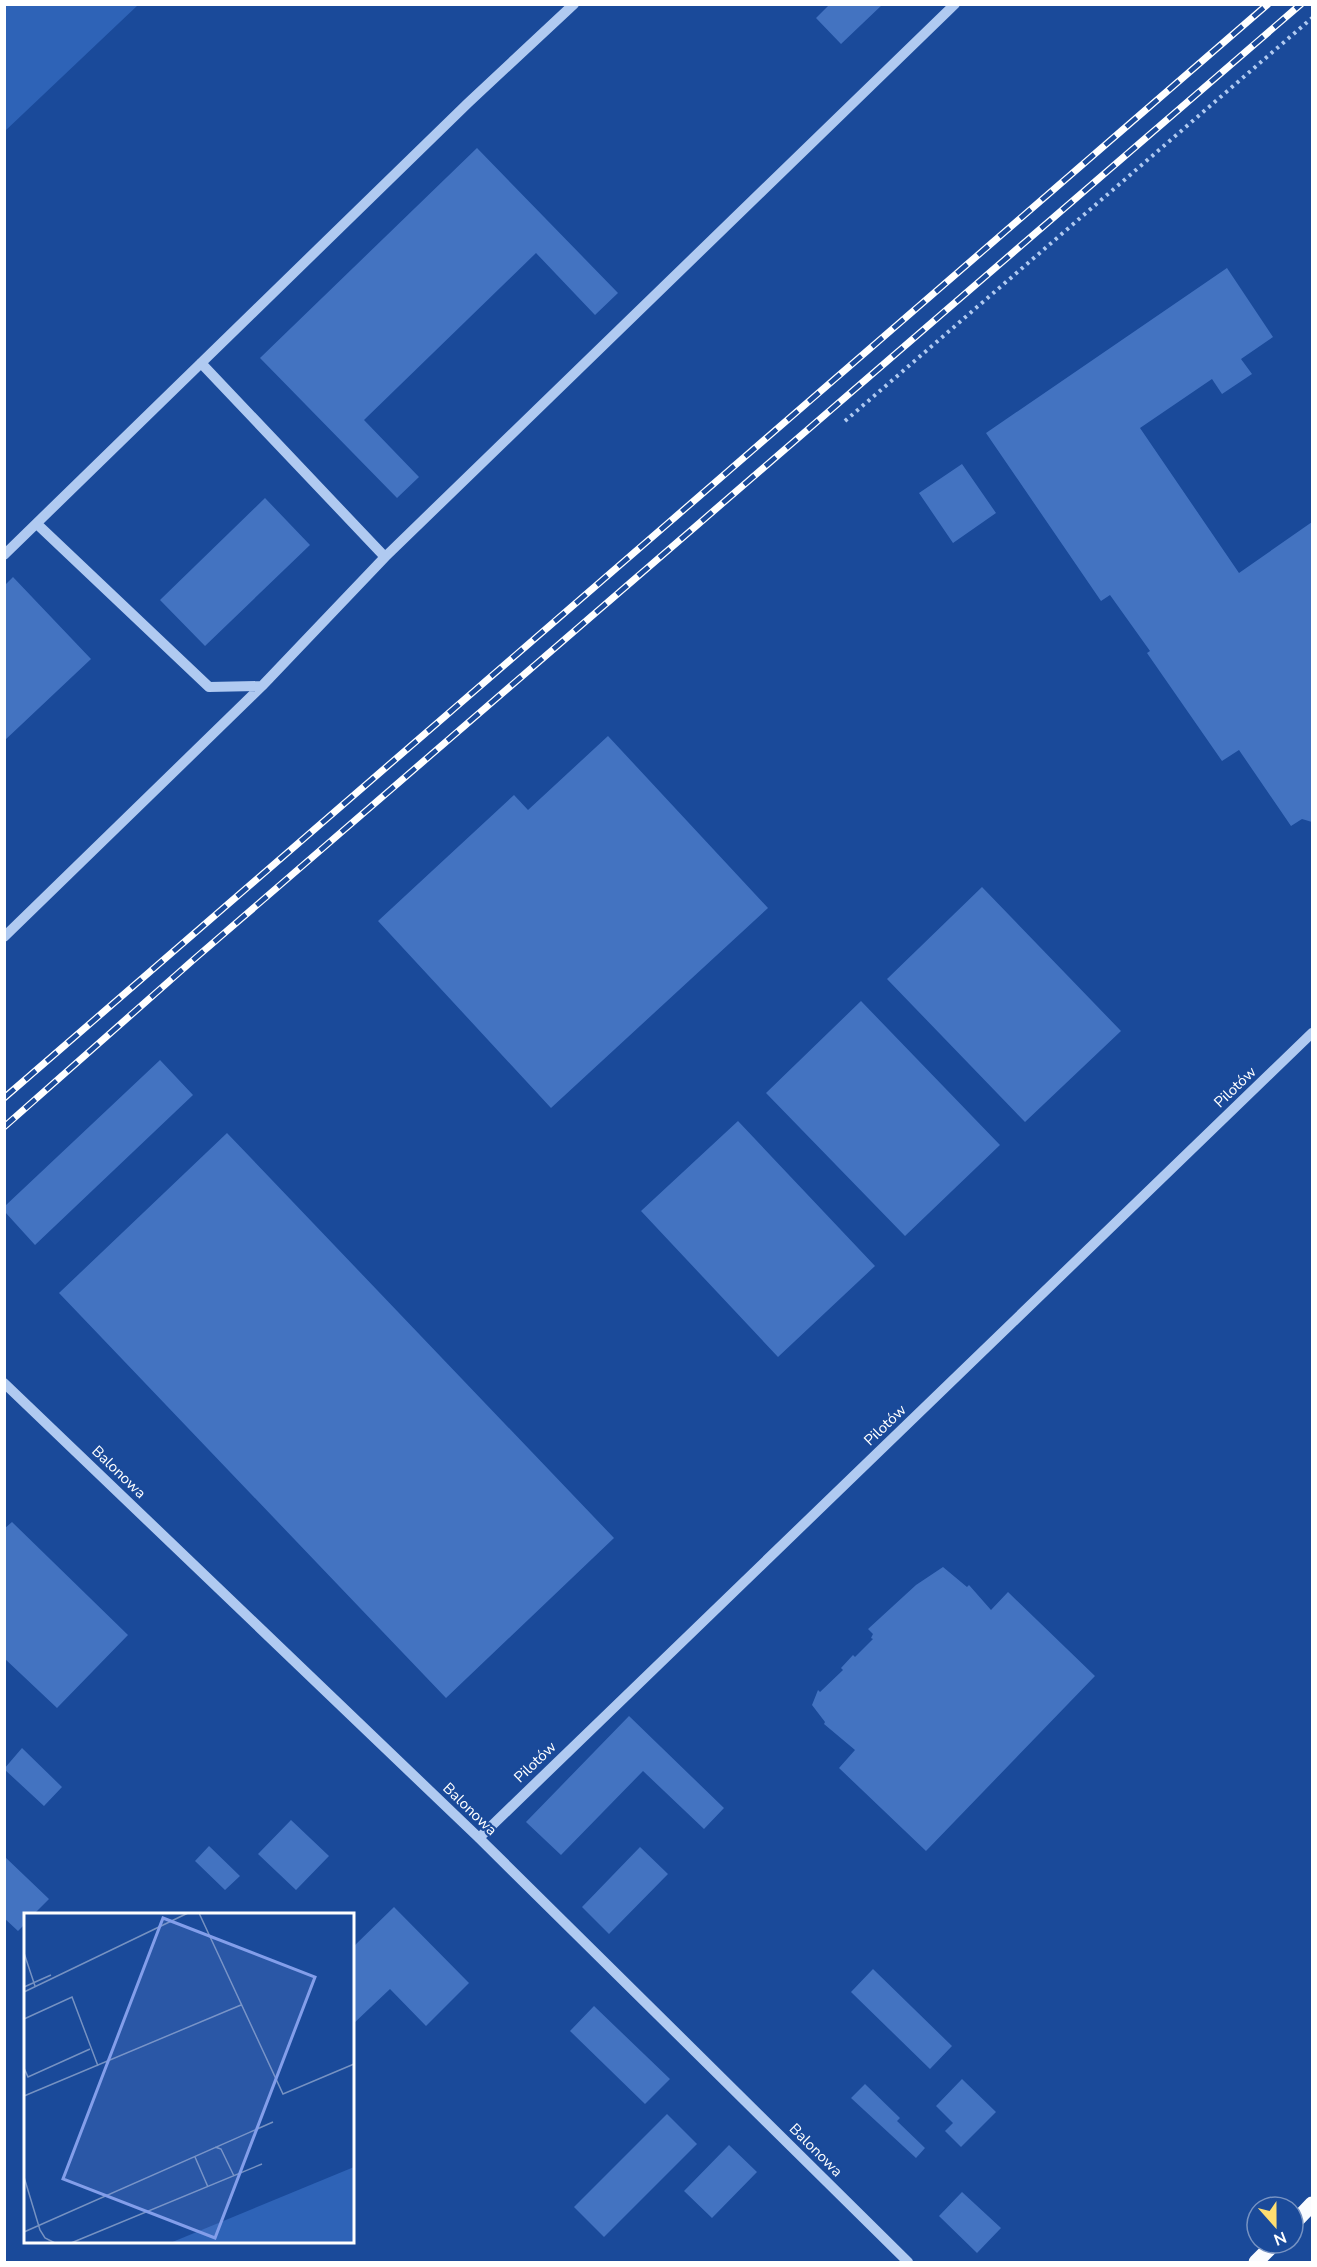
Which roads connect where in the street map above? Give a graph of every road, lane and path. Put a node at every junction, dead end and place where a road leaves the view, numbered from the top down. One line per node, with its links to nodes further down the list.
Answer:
1 (574, 4): 4 (street)
2 (955, 4): 8 (street)
3 (1312, 18): 5 (path)
4 (201, 363): 6 (street); 8 (street)
5 (846, 421)
6 (37, 524): 7 (street); 9 (street)
7 (4, 555)
8 (385, 557): 9 (street)
9 (262, 686): 10 (street)
10 (4, 937)
11 (1312, 1033): 13 (street, Pilotów)
12 (4, 1383): 13 (street, Balonowa)
13 (478, 1838): 14 (street, Balonowa)
14 (908, 2262)

